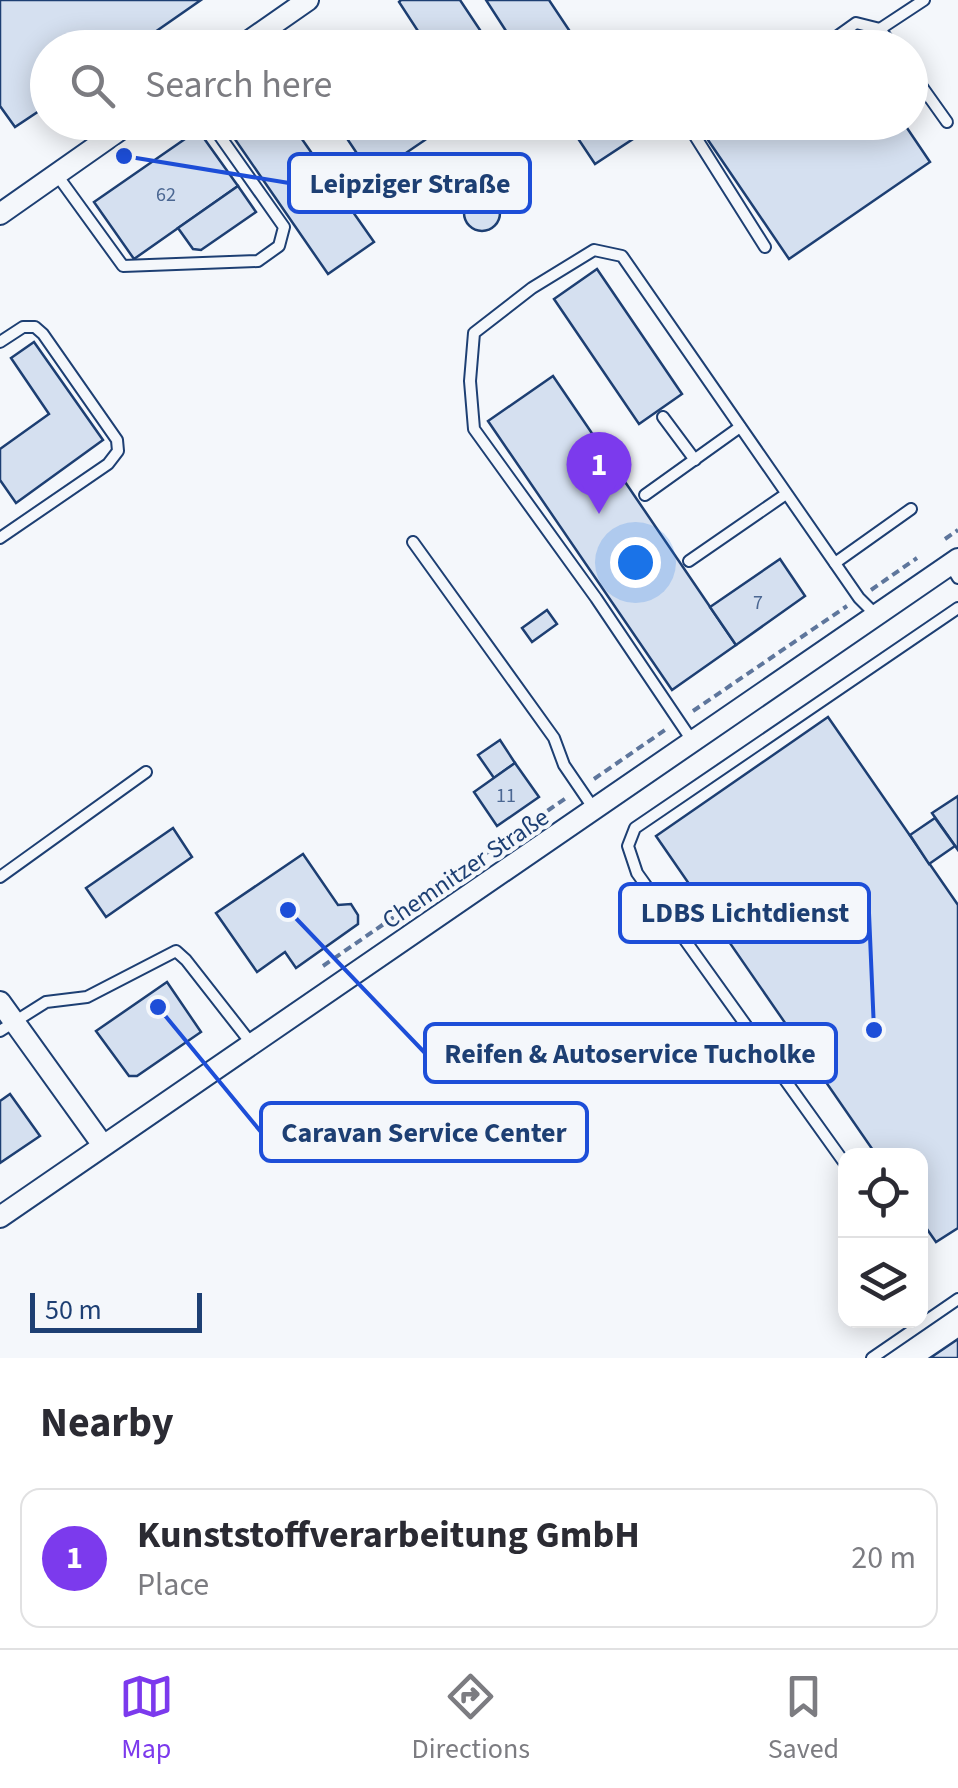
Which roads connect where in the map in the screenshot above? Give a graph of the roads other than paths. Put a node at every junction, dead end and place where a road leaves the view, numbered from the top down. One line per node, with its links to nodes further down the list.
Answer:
1 (308, 0): 4 (street)
2 (924, 0): 3 (lane)
3 (880, 29): 5 (lane)
4 (265, 30)
5 (846, 30)
6 (928, 95): 7 (lane)
7 (947, 122)
8 (106, 140): 11 (street)
9 (223, 140): 11 (lane)
10 (698, 140): 13 (lane)
11 (57, 175): 12 (street)
12 (0, 214)
13 (765, 247)
14 (0, 342): 21 (lane)
15 (663, 417): 17 (lane)
16 (740, 427): 17 (lane); 18 (lane); 28 (lane)
17 (695, 460): 19 (lane)
18 (786, 494): 23 (lane); 24 (lane)
19 (645, 496)
20 (910, 510): 24 (lane)
21 (0, 538)
22 (414, 542): 30 (lane)
23 (688, 561)
24 (835, 563): 27 (lane)
25 (955, 567): 27 (street, Chemnitzer Straße)
26 (958, 608): 36 (lane)
27 (876, 614): 28 (street, Chemnitzer Straße)
28 (694, 742): 30 (street, Chemnitzer Straße)
29 (146, 772): 31 (lane)
30 (595, 810): 34 (street, Chemnitzer Straße)
31 (0, 877)
32 (0, 1002): 33 (street)
33 (7, 1026): 34 (lane); 35 (street)
34 (251, 1043): 35 (street, Chemnitzer Straße)
35 (102, 1144): 37 (street, Chemnitzer Straße)
36 (838, 1153)
37 (0, 1217)
38 (958, 1299): 39 (lane)
39 (872, 1358)

